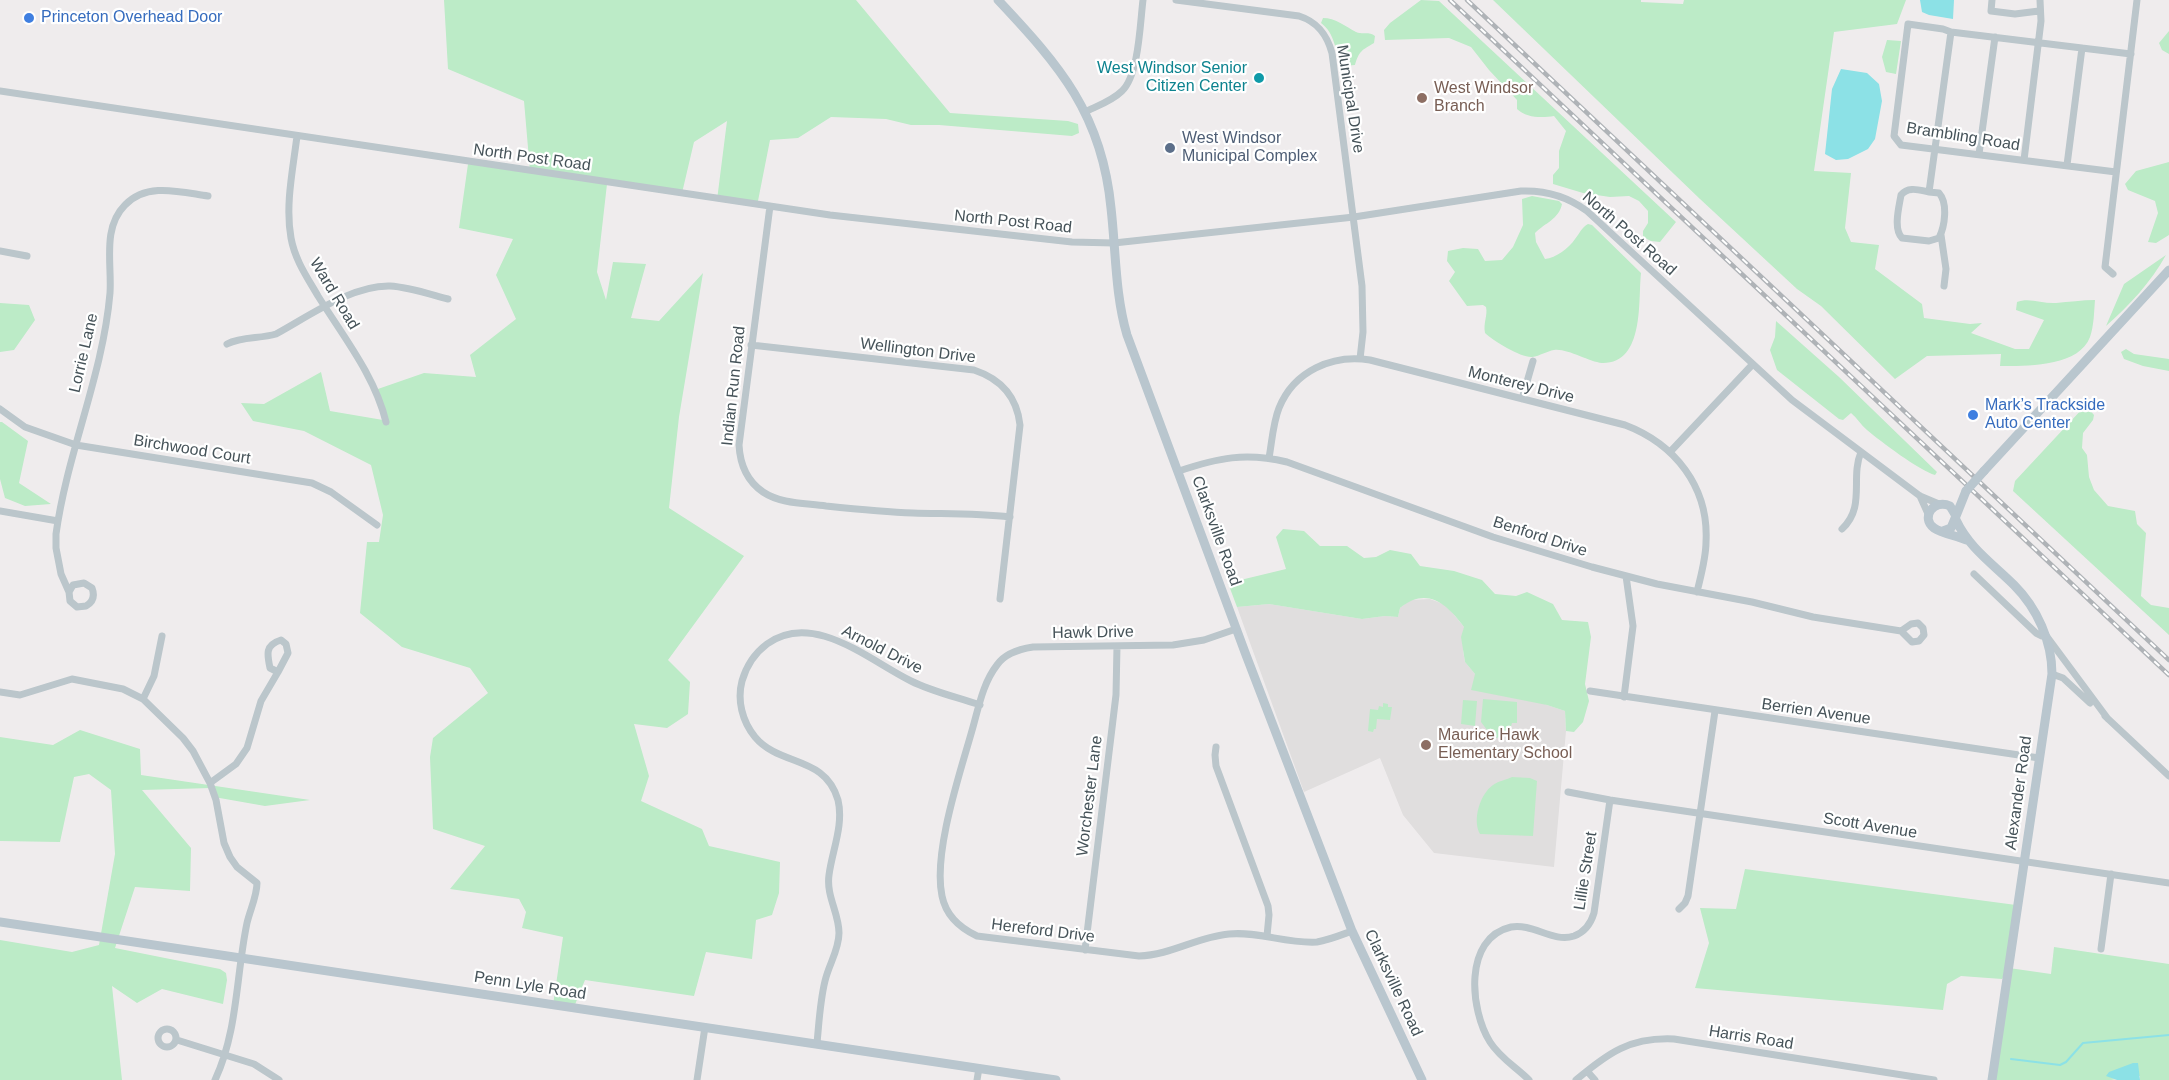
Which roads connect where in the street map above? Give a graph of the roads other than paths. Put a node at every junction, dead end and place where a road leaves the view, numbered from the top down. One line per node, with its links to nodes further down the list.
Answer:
1 (998, 0): 14 (street, Clarksville Road)
2 (1143, 0): 14 (street)
3 (1176, 0): 24 (street, Municipal Drive)
4 (1992, 0): 7 (street)
5 (2040, 0): 7 (street)
6 (2137, 0): 12 (street)
7 (2039, 11): 10 (street)
8 (1951, 32): 9 (street); 16 (street); 16 (street, Brambling Road)
9 (1995, 37): 10 (street); 17 (street)
10 (2038, 42): 11 (street); 18 (street)
11 (2082, 48): 12 (street); 19 (street)
12 (2131, 54): 20 (street)
13 (0, 91): 15 (street, North Post Road)
14 (1085, 112): 26 (street, Clarksville Road)
15 (297, 136): 23 (street, North Post Road); 33 (street, Ward Road)
16 (1935, 149): 17 (street, Brambling Road); 21 (street)
17 (1979, 154): 18 (street, Brambling Road)
18 (2024, 160): 19 (street, Brambling Road)
19 (2067, 165): 20 (street, Brambling Road)
20 (2116, 172): 30 (street)
21 (1929, 192): 25 (street); 25 (street)
22 (208, 196): 42 (street, Lorrie Lane)
23 (770, 206): 26 (street, North Post Road); 35 (street, Indian Run Road)
24 (1354, 217): 26 (street, North Post Road); 36 (street, Municipal Drive); 38 (street, North Post Road)
25 (1941, 235): 31 (street)
26 (1114, 243): 46 (street, Clarksville Road)
27 (0, 251): 28 (street)
28 (27, 256)
29 (2169, 270): 47 (street, bridge)
30 (2113, 274)
31 (1944, 286)
32 (448, 299): 33 (street)
33 (326, 308): 34 (street); 41 (street, Ward Road)
34 (227, 344)
35 (751, 345): 52 (street, Wellington Drive); 52 (street, Indian Run Road)
36 (1360, 359): 39 (street, Monterey Drive); 45 (street, Monterey Drive)
37 (1533, 361): 39 (street)
38 (1752, 365): 43 (street); 44 (street, North Post Road)
39 (1522, 399): 43 (street, Monterey Drive)
40 (0, 409): 42 (street, Birchwood Court)
41 (386, 422)
42 (76, 445): 54 (street, Lorrie Lane); 55 (street, Birchwood Court)
43 (1670, 452): 62 (street, Monterey Drive)
44 (1861, 452): 48 (street, North Post Road); 56 (street)
45 (1269, 458): 46 (street, Benford Drive); 60 (street, Benford Drive)
46 (1179, 471): 64 (street, Clarksville Road)
47 (1966, 491): 49 (street); 53 (street)
48 (1920, 496): 49 (street, North Post Road); 51 (street, North Post Road)
49 (1942, 504): 51 (street); 53 (street)
50 (0, 511): 54 (street)
51 (1929, 516): 57 (street)
52 (1010, 517): 63 (street, Wellington Drive)
53 (1956, 518): 57 (street); 58 (street, Alexander Road)
54 (58, 521): 61 (street, Lorrie Lane)
55 (377, 525)
56 (1842, 529)
57 (1943, 531): 58 (street, Alexander Road)
58 (1966, 540): 66 (street, Alexander Road)
59 (1974, 574): 66 (street)
60 (1626, 576): 62 (street, Benford Drive); 73 (street)
61 (69, 592)
62 (1697, 592): 65 (street, Benford Drive)
63 (1000, 599)
64 (1236, 629): 68 (street, Hawk Drive); 90 (street, Clarksville Road)
65 (1901, 631)
66 (2045, 634): 70 (street, Alexander Road); 77 (street)
67 (162, 636): 74 (street)
68 (1117, 646): 75 (street, Hawk Drive); 93 (street, Worchester Lane)
69 (278, 672): 81 (street)
70 (2052, 674): 77 (street); 79 (street, Alexander Road)
71 (1590, 691): 73 (street, Berrien Avenue)
72 (0, 692): 74 (street)
73 (1624, 697): 76 (street, Berrien Avenue)
74 (143, 699): 81 (street)
75 (980, 705): 93 (street, Hereford Drive); 97 (street, Arnold Drive)
76 (1715, 711): 79 (street, Berrien Avenue); 84 (street)
77 (2108, 719): 80 (street)
78 (1216, 747): 91 (street)
79 (2039, 758): 85 (street, Alexander Road)
80 (2169, 776)
81 (210, 783): 94 (street)
82 (1568, 792): 83 (street, Scott Avenue)
83 (1610, 800): 84 (street, Scott Avenue); 107 (street, Lillie Street)
84 (1700, 814): 85 (street, Scott Avenue); 88 (street)
85 (2024, 862): 86 (street, Scott Avenue); 111 (street, Alexander Road)
86 (2111, 874): 87 (street, Scott Avenue); 92 (street)
87 (2169, 883)
88 (1678, 909)
89 (0, 922): 94 (street, Penn Lyle Road)
90 (1352, 931): 91 (street, Hereford Drive); 106 (street, Clarksville Road)
91 (1267, 936): 93 (street, Hereford Drive)
92 (2100, 949)
93 (1084, 950)
94 (242, 958): 95 (street, Penn Lyle Road); 98 (street)
95 (705, 1027): 97 (street, Penn Lyle Road); 103 (street)
96 (177, 1040): 98 (street)
97 (817, 1043): 99 (street, Penn Lyle Road)
98 (224, 1055): 101 (street); 102 (street)
99 (979, 1068): 104 (street); 105 (street, Penn Lyle Road)
100 (1587, 1071): 108 (street, Harris Road); 109 (street); 110 (street, Harris Road)
101 (214, 1080)
102 (279, 1080)
103 (697, 1080)
104 (977, 1080)
105 (1056, 1080)
106 (1422, 1080)
107 (1529, 1080)
108 (1576, 1080)
109 (1595, 1080)
110 (1934, 1080)
111 (1992, 1080)

